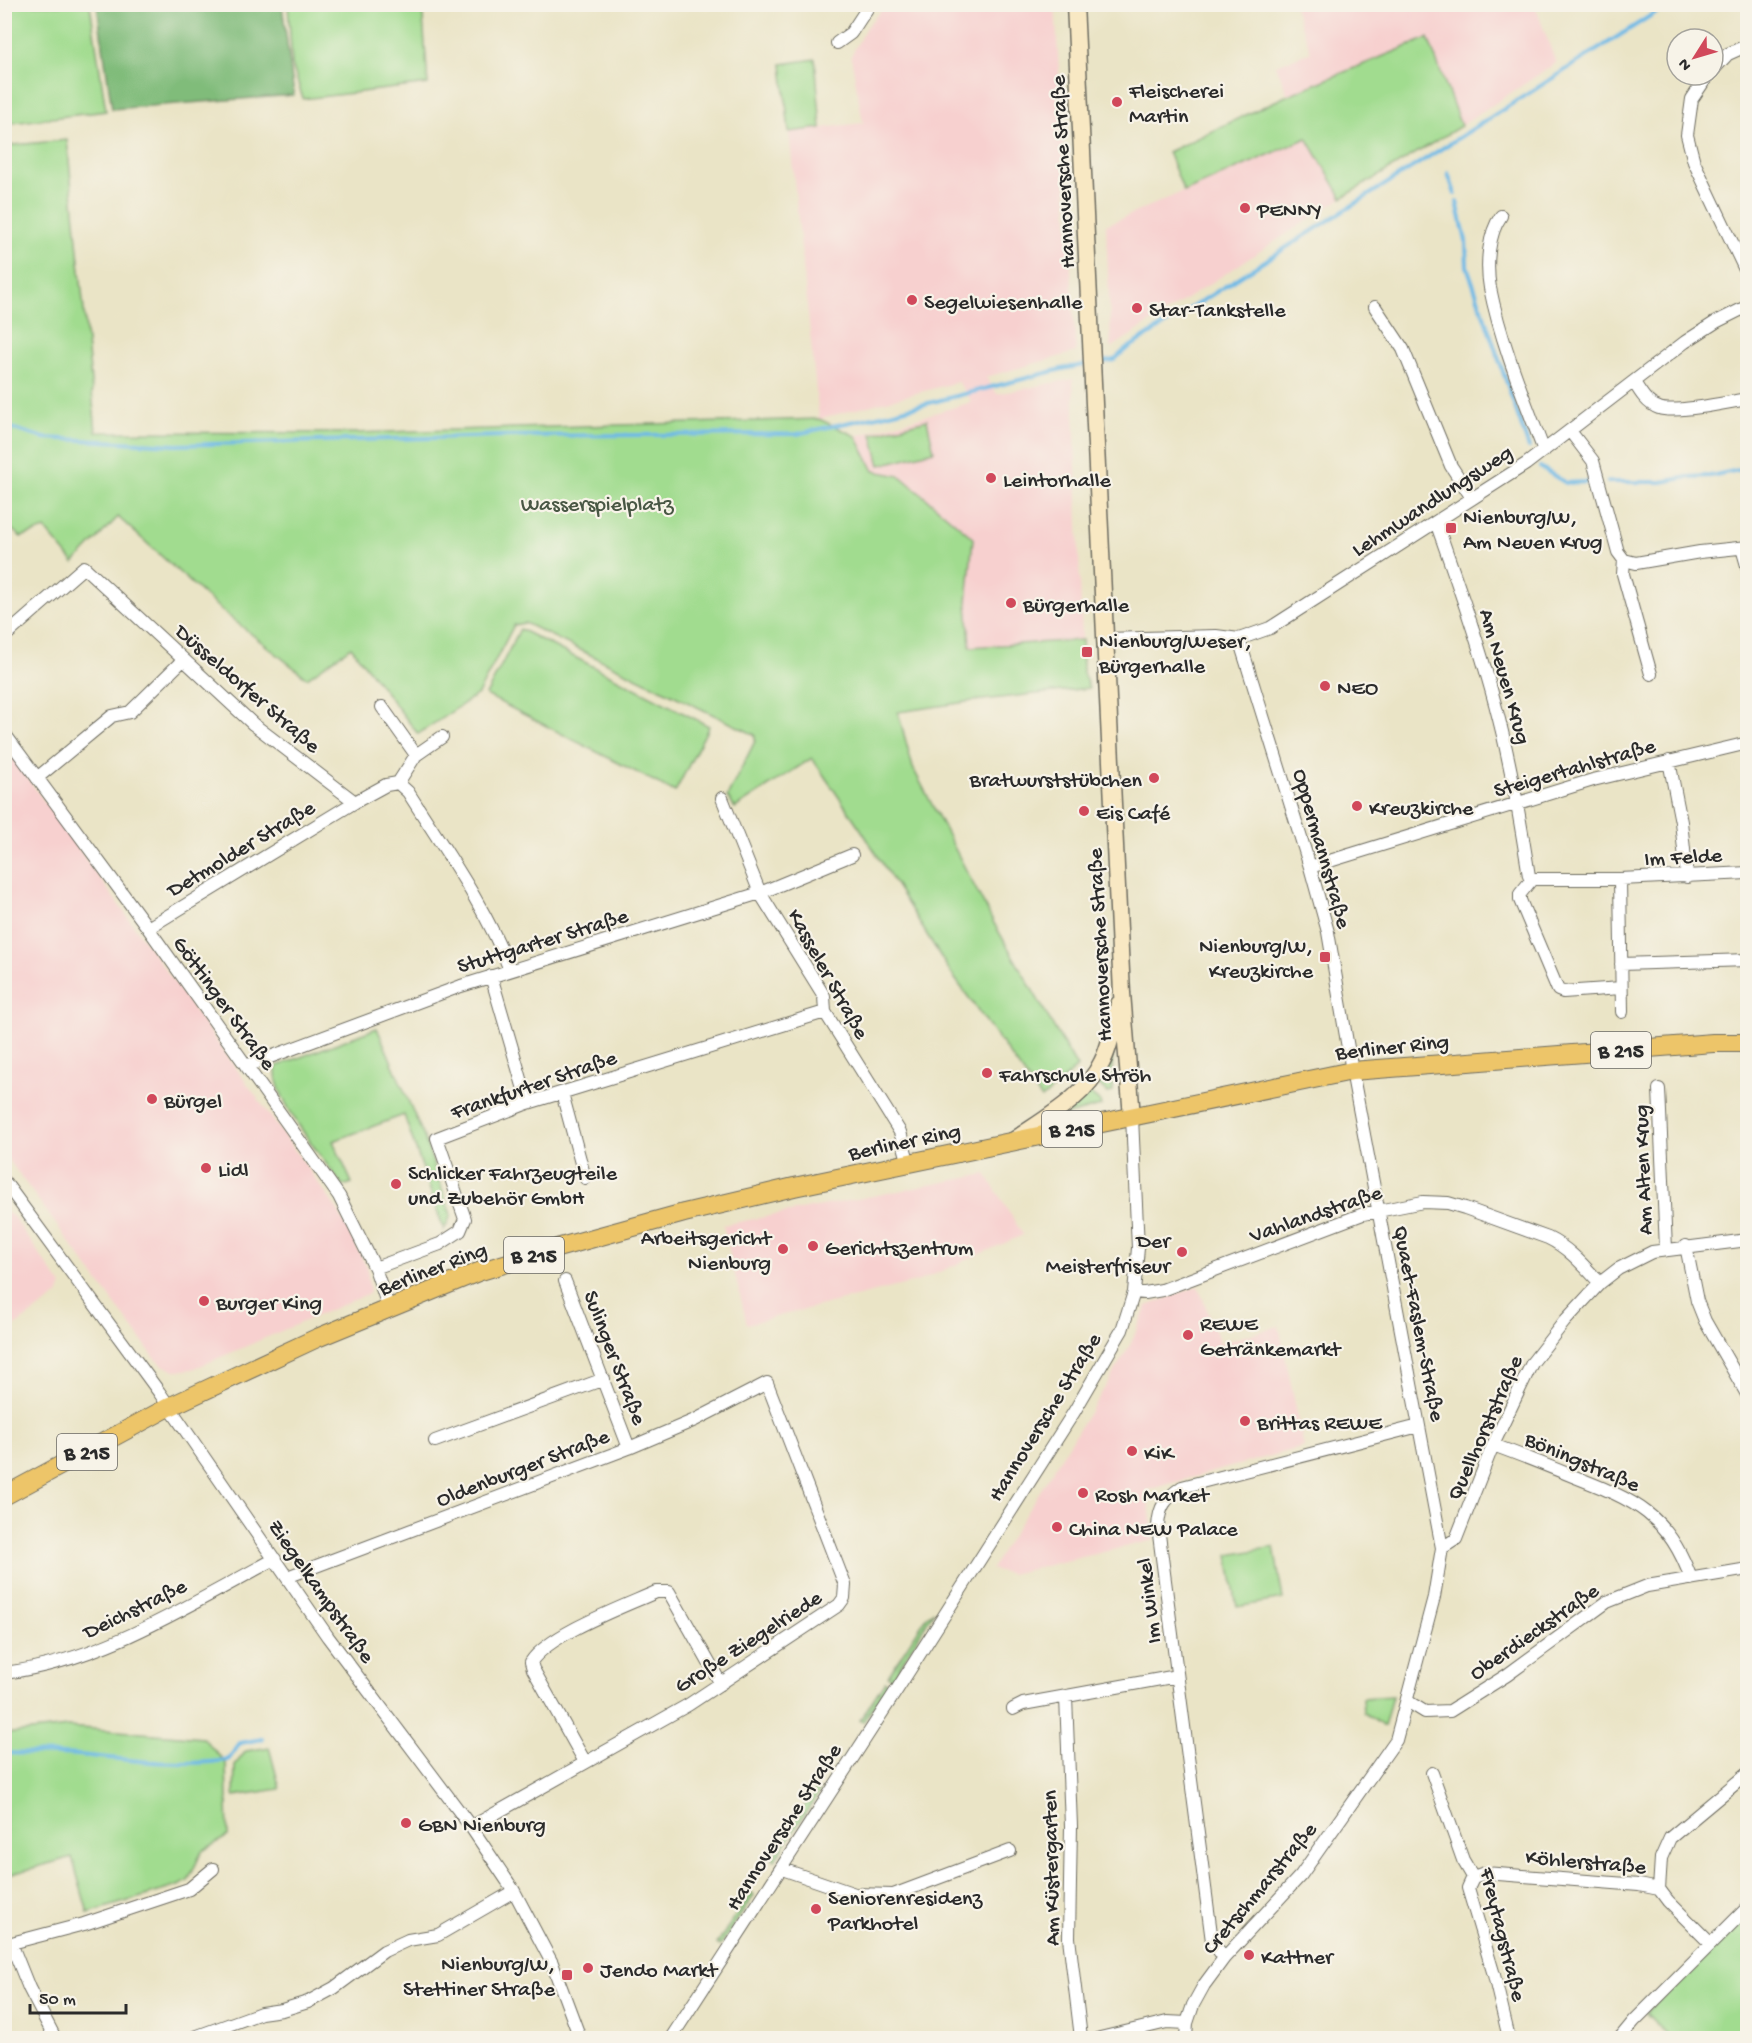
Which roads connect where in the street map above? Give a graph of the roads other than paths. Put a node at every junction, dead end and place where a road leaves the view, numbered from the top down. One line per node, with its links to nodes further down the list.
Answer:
1 (870, 4): 3 (street)
2 (1075, 4): 21 (street, Hannoversche Straße)
3 (837, 43)
4 (1748, 45): 5 (street)
5 (1725, 57)
6 (1700, 87): 8 (street)
7 (1500, 216): 14 (street)
8 (1748, 276)
9 (1748, 306): 11 (street, Lehmwandlungsweg)
10 (1375, 307): 15 (street)
11 (1634, 382): 12 (street); 13 (street, Lehmwandlungsweg)
12 (1748, 399)
13 (1570, 431): 14 (street, Lehmwandlungsweg); 18 (street)
14 (1544, 451): 15 (street, Lehmwandlungsweg)
15 (1472, 498): 16 (street, Lehmwandlungsweg)
16 (1436, 522): 22 (street, Lehmwandlungsweg); 35 (street, Am Neuen Krug)
17 (1745, 548): 18 (street); 19 (street)
18 (1624, 560): 24 (street)
19 (1748, 569)
20 (4, 637): 23 (street, Düsseldorfer Straße)
21 (1106, 639): 22 (street, Lehmwandlungsweg); 49 (street, Hannoversche Straße)
22 (1239, 639): 37 (street, Oppermannstraße)
23 (183, 660): 31 (street); 34 (street, Düsseldorfer Straße)
24 (1651, 674)
25 (382, 707): 29 (street)
26 (4, 733): 31 (street, Göttinger Straße)
27 (442, 737): 29 (street)
28 (1748, 743): 30 (street, Steigertahlstraße)
29 (416, 756): 32 (street)
30 (1669, 761): 35 (street, Steigertahlstraße); 39 (street)
31 (37, 778): 43 (street, Göttinger Straße)
32 (398, 783): 34 (street); 46 (street)
33 (722, 798): 42 (street, Kasseler Straße)
34 (354, 802): 43 (street, Detmolder Straße)
35 (1517, 802): 37 (street, Steigertahlstraße); 40 (street, Am Neuen Krug)
36 (852, 855): 42 (street, Stuttgarter Straße)
37 (1310, 867): 54 (street, Oppermannstraße)
38 (1748, 873): 39 (street, Im Felde)
39 (1687, 877): 41 (street, Im Felde)
40 (1532, 879): 41 (street); 48 (street)
41 (1620, 879): 45 (street)
42 (760, 893): 46 (street, Stuttgarter Straße); 50 (street, Kasseler Straße)
43 (148, 928): 53 (street, Göttinger Straße)
44 (1748, 960): 45 (street)
45 (1621, 964): 48 (street)
46 (510, 970): 47 (street, Stuttgarter Straße)
47 (491, 976): 53 (street, Stuttgarter Straße); 57 (street)
48 (1621, 988): 51 (street)
49 (1122, 993): 58 (street, Hannoversche Straße); 59 (street, Berliner Ring)
50 (825, 1012): 56 (street, Frankfurter Straße); 60 (street, Kasseler Straße)
51 (1622, 1012)
52 (1748, 1043): 54 (main road, Berliner Ring / B 215)
53 (246, 1066): 67 (street, Göttinger Straße)
54 (1352, 1071): 58 (main road, Berliner Ring / B 215); 63 (street, Quaet-Faslem-Straße)
55 (1659, 1089): 66 (street, Am Alten Krug)
56 (562, 1093): 57 (street, Frankfurter Straße); 61 (street)
57 (528, 1103): 67 (street, Frankfurter Straße)
58 (1132, 1117): 59 (main road, Berliner Ring / B 215); 70 (street, Hannoversche Straße)
59 (1012, 1142): 60 (main road, Berliner Ring / B 215)
60 (909, 1164): 71 (main road, Berliner Ring / B 215)
61 (585, 1178)
62 (4, 1180): 75 (street, Ziegelkampstraße)
63 (1378, 1210): 69 (street, Vahlandstraße); 70 (street, Vahlandstraße); 76 (street, Quaet-Faslem-Straße)
64 (1748, 1240): 65 (street, Quellhorststraße)
65 (1686, 1246): 66 (street, Quellhorststraße); 74 (street, Am Alten Krug)
66 (1666, 1249): 69 (street, Quellhorststraße)
67 (375, 1268): 71 (street, Göttinger Straße)
68 (565, 1281): 72 (street, Sulinger Straße)
69 (1600, 1283): 78 (street, Quellhorststraße)
70 (1134, 1292): 98 (street, Hannoversche Straße)
71 (389, 1309): 75 (main road, Berliner Ring / B 215)
72 (604, 1379): 77 (street); 79 (street, Sulinger Straße)
73 (768, 1383): 79 (street, Oldenburger Straße); 88 (street, Große Ziegelriede)
74 (1748, 1396)
75 (169, 1407): 80 (main road, Berliner Ring / B 215); 82 (street, Ziegelkampstraße)
76 (1419, 1426): 81 (street, Quaet-Faslem-Straße); 87 (street, Im Winkel)
77 (435, 1441)
78 (1493, 1445): 81 (street, Quellhorststraße); 85 (street, Böningstraße)
79 (629, 1448): 84 (street, Oldenburger Straße)
80 (4, 1496)
81 (1442, 1548): 90 (street, Quaet-Faslem-Straße)
82 (275, 1559): 84 (street, Ziegelkampstraße); 86 (street, Deichstraße)
83 (1748, 1569): 85 (street, Oberdieckstraße)
84 (287, 1577): 95 (street, Ziegelkampstraße)
85 (1690, 1579): 90 (street, Oberdieckstraße)
86 (4, 1673)
87 (1177, 1676): 89 (street); 105 (street, Im Winkel)
88 (721, 1684): 92 (street, Große Ziegelriede); 92 (street)
89 (1066, 1697): 91 (street); 111 (street, Am Küstergarten)
90 (1407, 1701): 105 (street, Cretschmarstraße)
91 (1012, 1709)
92 (585, 1762): 95 (street, Große Ziegelriede)
93 (1432, 1773): 99 (street, Freytagstraße)
94 (1748, 1773): 100 (street)
95 (471, 1827): 101 (street, Ziegelkampstraße)
96 (1010, 1851): 98 (street)
97 (213, 1869): 104 (street)
98 (782, 1869): 110 (street, Hannoversche Straße)
99 (1473, 1877): 100 (street, Köhlerstraße); 114 (street, Freytagstraße)
100 (1659, 1889): 103 (street)
101 (514, 1891): 108 (street); 109 (street, Ziegelkampstraße)
102 (1748, 1906): 103 (street)
103 (1710, 1943): 115 (street)
104 (8, 1944): 107 (street)
105 (1224, 1958): 106 (street, Cretschmarstraße)
106 (1187, 2023): 112 (street); 113 (street, Cretschmarstraße)
107 (55, 2038)
108 (192, 2038)
109 (580, 2038)
110 (671, 2038)
111 (1081, 2038)
112 (1100, 2038)
113 (1186, 2038)
114 (1509, 2038)
115 (1620, 2038)

